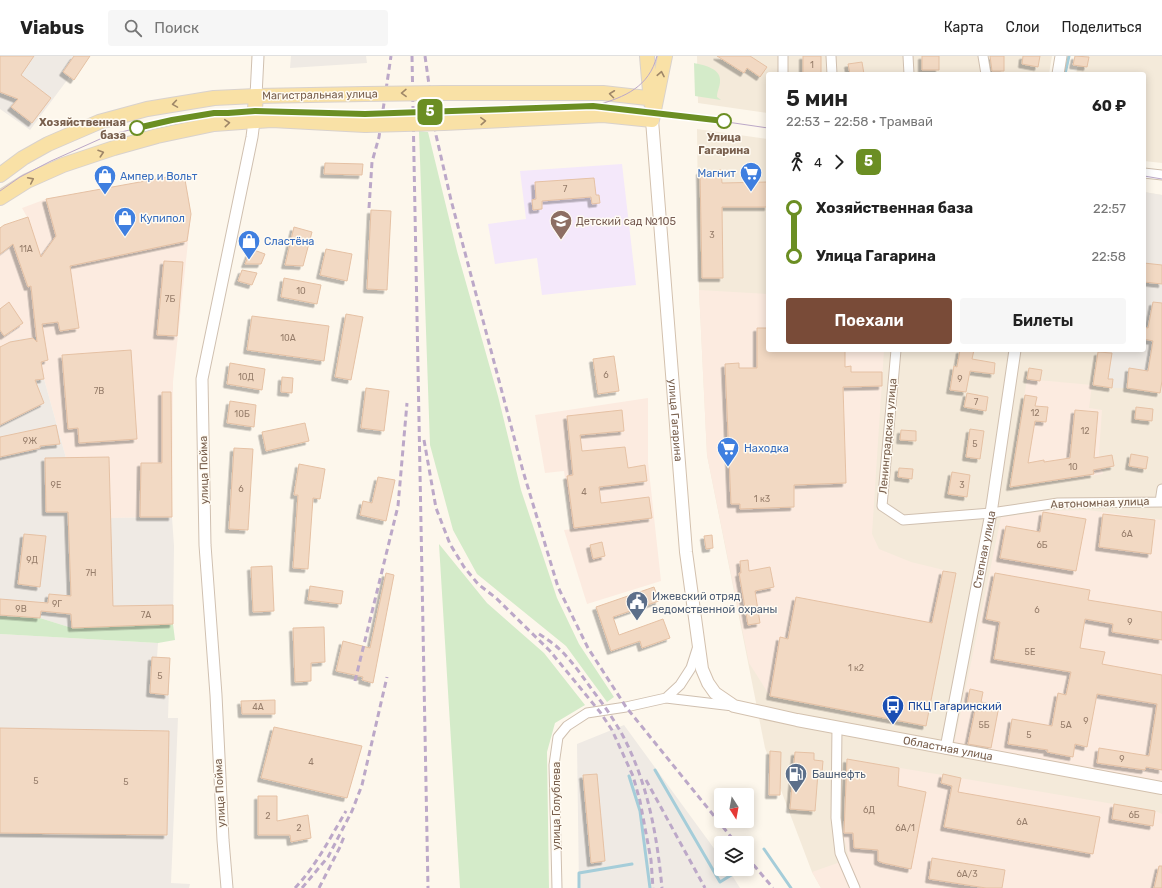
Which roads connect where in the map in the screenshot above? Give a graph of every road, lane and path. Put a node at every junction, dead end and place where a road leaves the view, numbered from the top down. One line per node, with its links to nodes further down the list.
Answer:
1 (258, 56): 14 (street, улица Пойма)
2 (647, 56): 15 (main road, улица Гагарина)
3 (665, 56): 15 (main road, улица Гагарина, one-way to 3)
4 (783, 56): 9 (street)
5 (831, 56): 10 (street)
6 (908, 56): 11 (street)
7 (983, 56): 12 (street)
8 (1061, 56): 13 (street)
9 (784, 72)
10 (832, 72)
11 (909, 72)
12 (986, 72)
13 (1058, 72)
14 (256, 96): 15 (main road, Магистральная улица, one-way to 14, bridge); 16 (main road, улица Пойма); 19 (main road, Магистральная улица, one-way to 19)
15 (653, 98): 17 (main road, улица Гагарина)
16 (254, 120): 17 (main road, one-way to 17, bridge); 21 (main road, one-way to 16); 33 (street, улица Пойма)
17 (652, 120): 27 (main road, улица Гагарина)
18 (1146, 173): 20 (street)
19 (0, 175)
20 (1162, 175)
21 (0, 198)
22 (896, 352): 26 (street, Ленинградская улица)
23 (1015, 352): 26 (street, Степная улица)
24 (1162, 489): 25 (street)
25 (1161, 502): 26 (street, Автономная улица)
26 (991, 513): 31 (street, Степная улица)
27 (698, 645): 28 (street); 29 (main road, улица Гагарина)
28 (666, 698): 29 (street); 34 (street, улица Голублева)
29 (734, 706): 30 (main road, Областная улица)
30 (837, 726): 31 (main road, Областная улица); 35 (street)
31 (946, 748): 32 (main road, Областная улица)
32 (1162, 788)
33 (227, 888)
34 (557, 888)
35 (855, 888)

